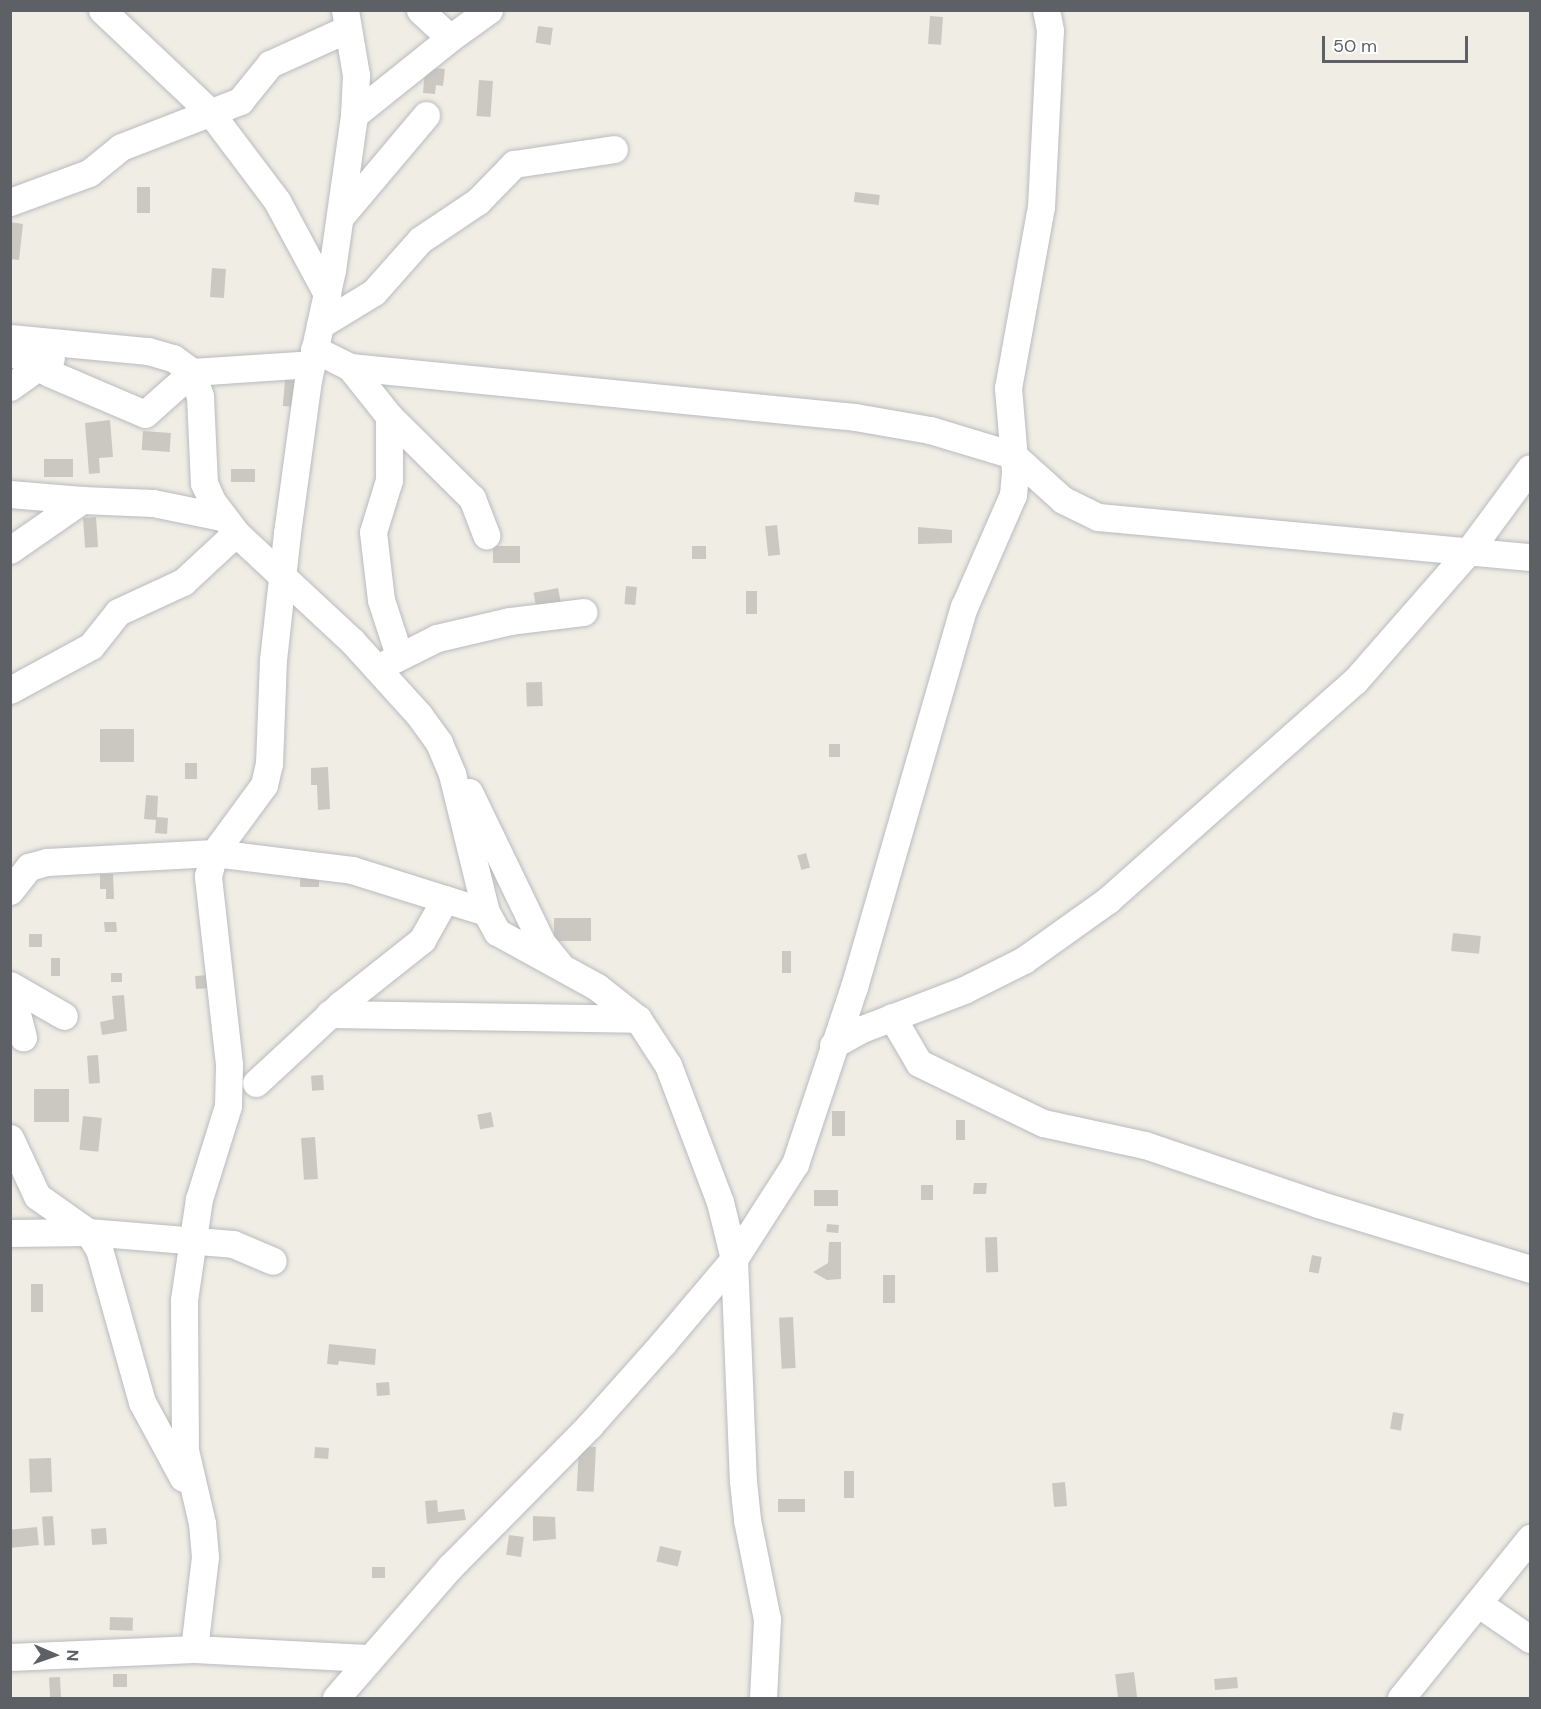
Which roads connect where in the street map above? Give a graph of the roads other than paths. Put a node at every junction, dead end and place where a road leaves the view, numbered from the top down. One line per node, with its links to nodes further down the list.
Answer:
1 (102, 10): 7 (street)
2 (420, 10): 6 (street)
3 (489, 10): 6 (street)
4 (1052, 17): 23 (street)
5 (346, 20): 7 (street); 8 (street)
6 (450, 38): 8 (street)
7 (210, 112): 11 (street); 13 (street)
8 (354, 115): 12 (street)
9 (426, 115): 12 (street)
10 (614, 149): 16 (street)
11 (10, 202)
12 (341, 216): 13 (street)
13 (327, 294): 16 (street)
14 (10, 338): 15 (street)
15 (71, 344): 18 (street); 20 (street)
16 (315, 346): 19 (street); 20 (street); 32 (street)
17 (10, 351): 18 (street)
18 (39, 367): 20 (street); 21 (street)
19 (350, 367): 22 (street); 23 (street)
20 (192, 372): 27 (street)
21 (10, 387)
22 (389, 416): 28 (street); 34 (street)
23 (1013, 455): 30 (street); 49 (street)
24 (1530, 468): 30 (street)
25 (10, 494): 26 (street)
26 (82, 500): 27 (street); 29 (street)
27 (229, 525): 32 (street); 36 (street)
28 (486, 535)
29 (10, 550)
30 (1468, 552): 31 (street); 46 (street)
31 (1530, 557)
32 (283, 574): 35 (street); 38 (street)
33 (583, 612): 35 (street)
34 (397, 649)
35 (376, 668): 41 (street)
36 (10, 690)
37 (469, 792): 42 (street)
38 (214, 853): 39 (street); 40 (street); 54 (street)
39 (10, 891)
40 (445, 899): 41 (street); 44 (street)
41 (486, 912): 42 (street)
42 (564, 970): 47 (street)
43 (10, 986): 45 (street); 48 (street)
44 (330, 1014): 47 (street); 50 (street)
45 (64, 1016)
46 (892, 1017): 49 (street); 57 (street)
47 (638, 1019): 55 (street)
48 (23, 1037)
49 (833, 1045): 55 (street)
50 (256, 1083)
51 (10, 1138): 52 (street)
52 (88, 1232): 53 (street); 54 (street); 58 (street)
53 (10, 1233)
54 (192, 1240): 56 (street); 58 (street)
55 (734, 1258): 64 (street); 66 (street)
56 (273, 1261)
57 (1530, 1269)
58 (197, 1506): 62 (street)
59 (1530, 1538): 60 (street)
60 (1479, 1604): 61 (street); 67 (street)
61 (1530, 1639)
62 (194, 1649): 63 (street); 64 (street)
63 (10, 1657)
64 (367, 1658): 65 (street)
65 (336, 1698)
66 (762, 1698)
67 (1401, 1698)

